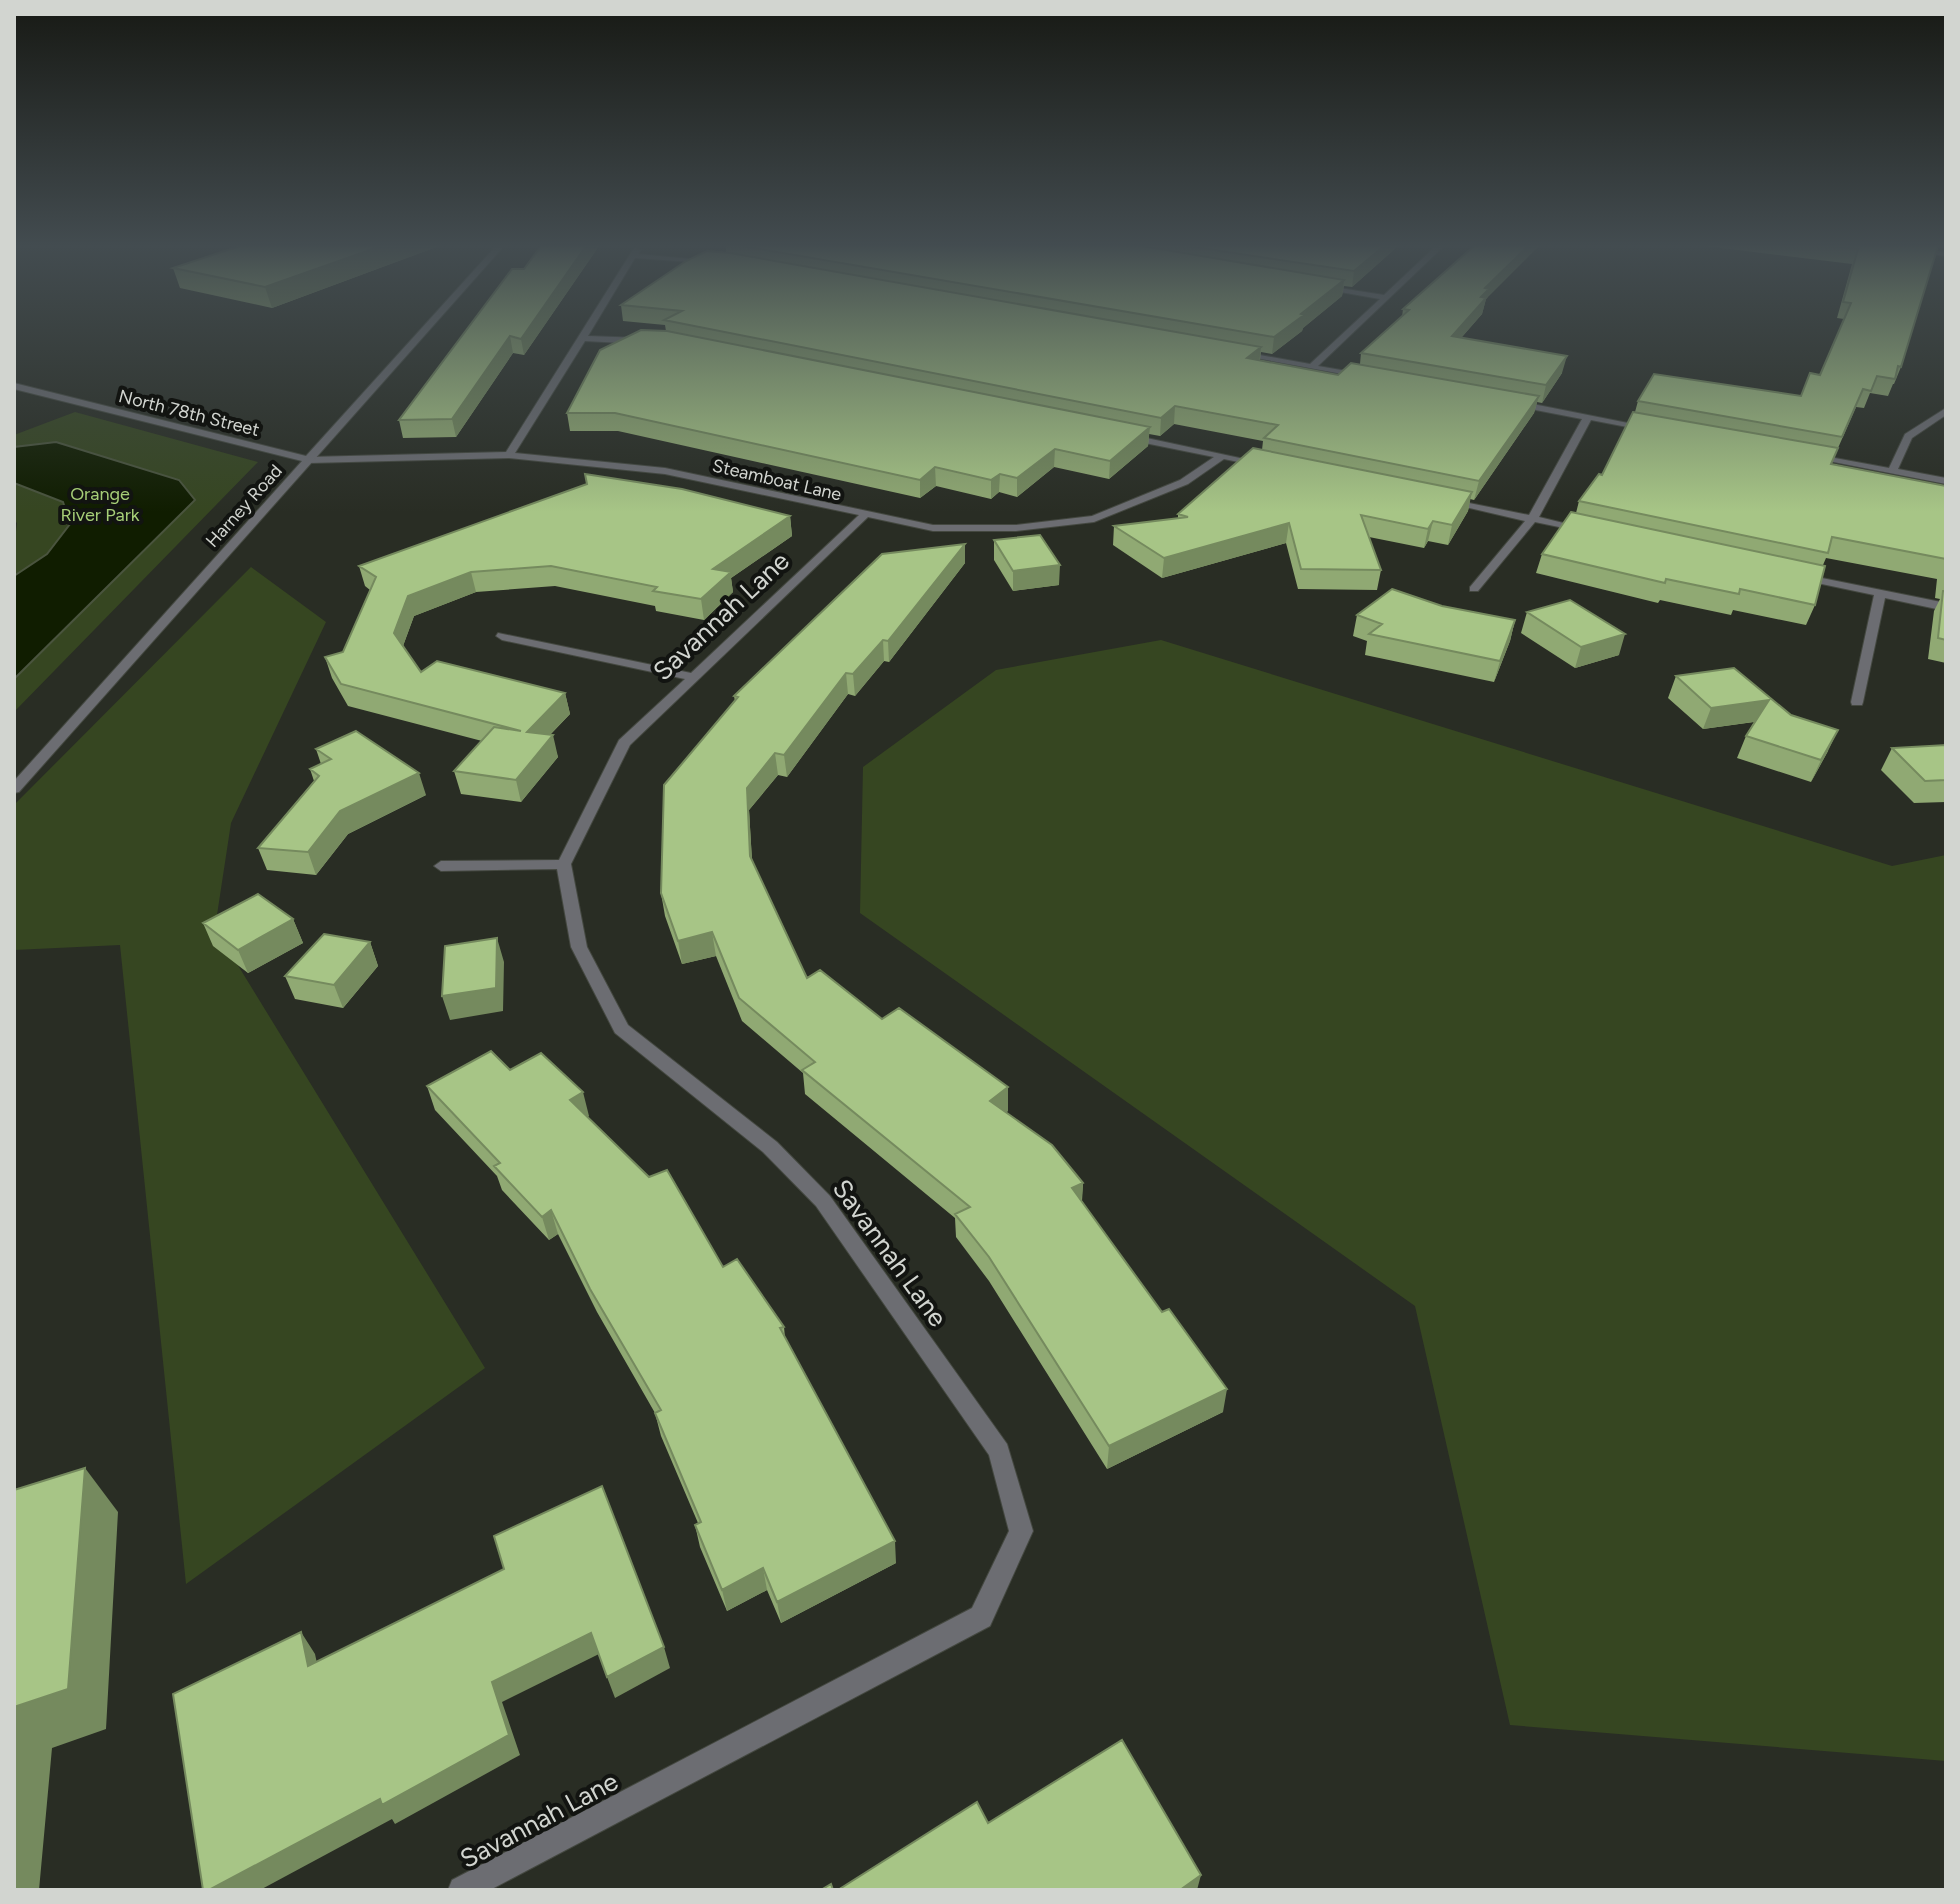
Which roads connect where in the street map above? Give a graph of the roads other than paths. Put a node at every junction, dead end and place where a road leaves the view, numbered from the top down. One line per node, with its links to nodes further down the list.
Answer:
1 (421, 335): 18 (street, Harney Road)
2 (586, 335): 4 (street)
3 (1346, 335): 7 (street)
4 (584, 338): 5 (street); 15 (street)
5 (655, 342)
6 (1234, 353): 7 (street)
7 (1312, 367): 8 (street)
8 (1373, 378)
9 (14, 386): 18 (street, North 78th Street)
10 (1511, 403): 12 (street)
11 (1946, 411): 20 (street)
12 (1588, 417): 13 (street); 24 (street)
13 (1664, 430)
14 (1115, 434): 17 (street)
15 (509, 455): 18 (street, Steamboat Lane); 23 (street, Steamboat Lane)
16 (1801, 455): 20 (street)
17 (1222, 456): 19 (street); 23 (street, Steamboat Lane)
18 (309, 460): 33 (street, Harney Road)
19 (1269, 465)
20 (1892, 471): 21 (street)
21 (1946, 481)
22 (1440, 500): 24 (street)
23 (864, 516): 31 (street, Savannah Lane)
24 (1533, 518): 25 (street); 27 (street)
25 (1594, 532)
26 (1790, 574): 28 (street)
27 (1474, 589)
28 (1880, 594): 29 (street); 32 (street)
29 (1946, 607)
30 (502, 636): 31 (street)
31 (694, 677): 34 (street, Savannah Lane)
32 (1857, 702)
33 (14, 789)
34 (564, 864): 35 (street); 36 (street, Savannah Lane)
35 (441, 866)
36 (462, 1890)

